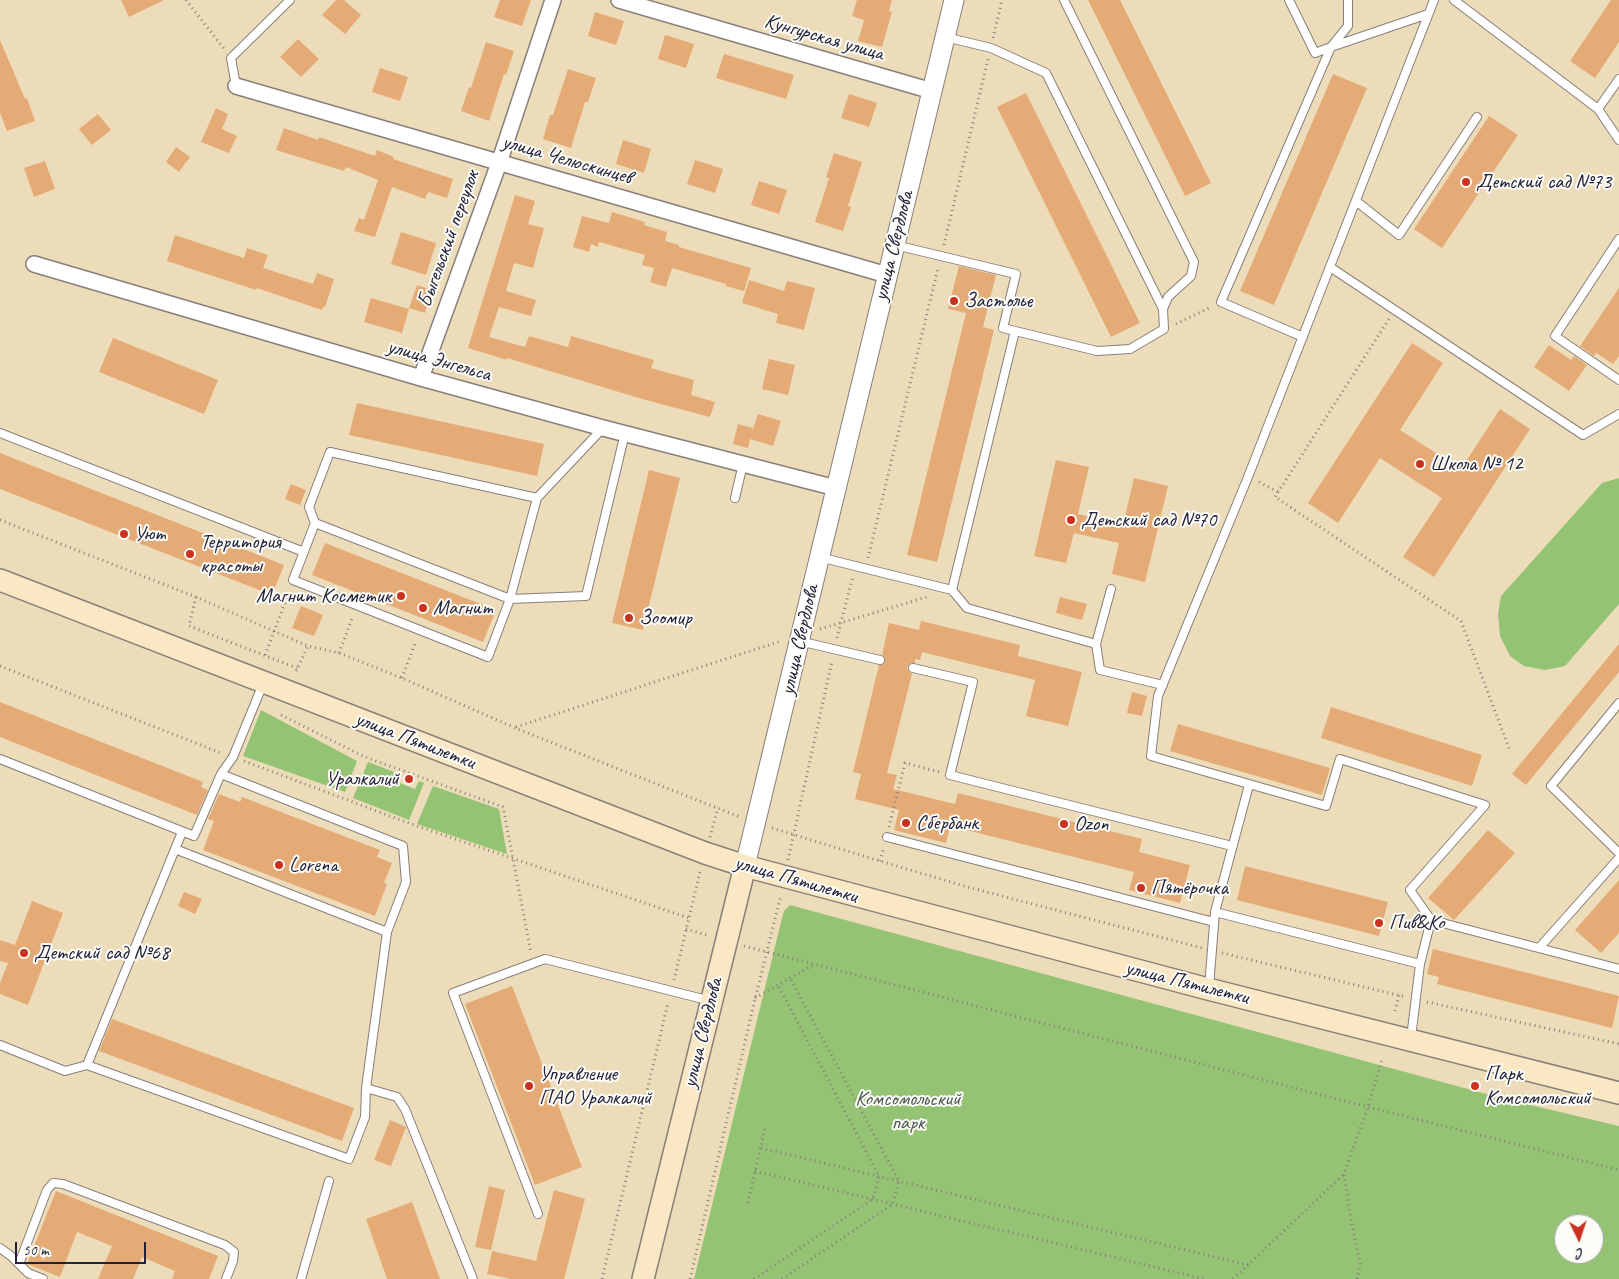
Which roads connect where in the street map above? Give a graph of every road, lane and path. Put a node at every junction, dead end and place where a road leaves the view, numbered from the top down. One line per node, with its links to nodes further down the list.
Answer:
1 (186, 0): 16 (path)
2 (290, 0): 16 (lane)
3 (552, 0): 23 (street, Быгельский переулок)
4 (619, 0): 19 (street, Кунгурская улица)
5 (954, 0): 13 (street, улица Свердлова)
6 (1002, 0): 15 (path)
7 (1064, 0): 32 (lane)
8 (1289, 0): 14 (lane)
9 (1348, 0): 14 (lane)
10 (1434, 0): 12 (lane)
11 (1454, 0): 20 (lane)
12 (1428, 14): 14 (lane); 24 (lane)
13 (945, 37): 15 (lane); 19 (street, улица Свердлова)
14 (1330, 47): 31 (lane)
15 (991, 48): 27 (path); 32 (lane)
16 (231, 58): 18 (lane)
17 (1619, 79): 20 (lane)
18 (236, 86): 23 (street, улица Челюскинцев)
19 (932, 91): 26 (street, улица Свердлова)
20 (1598, 109): 22 (lane)
21 (1478, 117): 24 (lane)
22 (1619, 140)
23 (499, 163): 30 (street, улица Челюскинцев); 37 (street, Быгельский переулок)
24 (1356, 201): 29 (lane)
25 (1619, 239): 38 (lane)
26 (894, 245): 27 (lane); 30 (street, улица Свердлова)
27 (941, 256): 35 (lane); 53 (path)
28 (34, 264): 37 (street, улица Энгельса)
29 (1330, 267): 33 (lane); 36 (lane)
30 (887, 275): 45 (street, улица Свердлова)
31 (1221, 302): 34 (path); 36 (lane)
32 (1163, 309): 34 (lane)
33 (1395, 310): 39 (lane); 46 (path)
34 (1164, 329): 35 (lane)
35 (1015, 331): 57 (lane)
36 (1303, 337): 44 (lane)
37 (421, 378): 40 (street, улица Энгельса)
38 (1619, 380)
39 (1619, 414)
40 (603, 428): 42 (street, улица Энгельса); 47 (lane)
41 (0, 433): 51 (lane)
42 (625, 433): 43 (street, улица Энгельса); 59 (lane)
43 (744, 464): 45 (street, улица Энгельса); 48 (lane)
44 (1248, 477): 46 (path); 75 (lane)
45 (836, 488): 52 (street, улица Свердлова)
46 (1278, 492): 79 (path)
47 (537, 498): 50 (lane); 59 (lane)
48 (735, 498)
49 (0, 520): 58 (path)
50 (315, 523): 51 (lane); 59 (lane)
51 (304, 552): 55 (lane)
52 (819, 557): 53 (lane); 64 (street, улица Свердлова)
53 (860, 567): 57 (lane); 61 (path)
54 (0, 580): 74 (main road, улица Пятилетки)
55 (293, 580): 60 (lane); 63 (path)
56 (1111, 589): 65 (lane)
57 (952, 590): 61 (path); 65 (lane)
58 (196, 597): 63 (path); 69 (path)
59 (510, 599): 62 (lane)
60 (357, 605): 62 (lane); 68 (path)
61 (841, 623): 64 (path); 67 (path)
62 (421, 630): 73 (path)
63 (274, 632): 66 (path); 69 (path)
64 (800, 638): 67 (lane); 78 (path); 85 (street, улица Свердлова)
65 (1096, 644): 75 (lane)
66 (308, 646): 68 (path); 69 (path)
67 (835, 649): 70 (lane); 87 (path)
68 (338, 653): 73 (path)
69 (265, 655)
70 (880, 660)
71 (0, 666): 80 (path)
72 (913, 668): 83 (lane)
73 (402, 678): 78 (path)
74 (264, 682): 80 (lane); 91 (main road, улица Пятилетки)
75 (1163, 685): 84 (lane)
76 (1619, 703): 92 (lane)
77 (281, 715): 93 (path)
78 (515, 728): 91 (path)
79 (1510, 752)
80 (233, 757): 82 (lane); 93 (path)
81 (0, 759): 86 (lane)
82 (221, 774): 86 (lane); 102 (lane)
83 (950, 775): 88 (path); 89 (lane)
84 (1249, 785): 89 (lane); 99 (lane)
85 (756, 822): 87 (path); 96 (street, улица Свердлова)
86 (182, 832): 90 (lane)
87 (793, 835): 95 (path)
88 (887, 837): 95 (path); 101 (lane)
89 (1232, 846): 97 (lane)
90 (175, 849): 102 (lane); 123 (lane)
91 (705, 853): 96 (main road, улица Пятилетки); 98 (path)
92 (1619, 853)
93 (512, 858): 98 (path); 106 (path)
94 (1619, 858): 103 (lane)
95 (880, 862): 104 (path)
96 (745, 866): 112 (main road, улица Пятилетки); 117 (main road, улица Свердлова)
97 (1215, 912): 101 (lane); 108 (lane)
98 (689, 918): 113 (path)
99 (1431, 920): 103 (lane); 108 (lane)
100 (775, 921): 105 (path)
101 (1214, 922): 104 (lane)
102 (387, 932): 124 (lane)
103 (1539, 948): 109 (lane)
104 (1213, 951): 112 (lane); 114 (path)
105 (767, 952): 107 (path); 115 (path)
106 (532, 964): 113 (lane); 138 (lane)
107 (816, 964): 110 (path); 126 (path)
108 (1420, 964): 116 (lane)
109 (1619, 969)
110 (790, 978): 111 (path); 134 (path)
111 (778, 985): 115 (path); 132 (path)
112 (1208, 989): 119 (main road, улица Пятилетки)
113 (671, 991): 117 (lane); 146 (path)
114 (1398, 995): 116 (path); 118 (path)
115 (755, 999): 148 (path)
116 (1417, 1000): 119 (lane); 120 (path)
117 (711, 1001): 147 (main road, улица Свердлова)
118 (1395, 1011)
119 (1411, 1040): 125 (main road, улица Пятилетки)
120 (1619, 1044)
121 (0, 1045): 123 (lane)
122 (1382, 1059): 126 (path)
123 (87, 1065): 124 (lane)
124 (366, 1088): 145 (lane)
125 (1619, 1093)
126 (1368, 1107): 129 (path); 131 (path)
127 (765, 1126): 128 (path)
128 (761, 1148): 130 (path); 132 (path)
129 (1619, 1170)
130 (755, 1171): 135 (path); 136 (path)
131 (1344, 1174): 141 (path); 153 (path)
132 (879, 1176): 134 (path); 135 (path)
133 (329, 1181): 144 (lane)
134 (899, 1181): 137 (path); 141 (path)
135 (873, 1199): 137 (path); 149 (path)
136 (748, 1203)
137 (893, 1204): 150 (path); 151 (path)
138 (538, 1214)
139 (0, 1248): 140 (lane)
140 (19, 1264): 142 (lane); 143 (lane)
141 (1248, 1265): 152 (path)
142 (43, 1279)
143 (226, 1279)
144 (301, 1279)
145 (473, 1279)
146 (602, 1279)
147 (643, 1279)
148 (690, 1279)
149 (754, 1279)
150 (782, 1279)
151 (1204, 1279)
152 (1233, 1279)
153 (1357, 1279)

